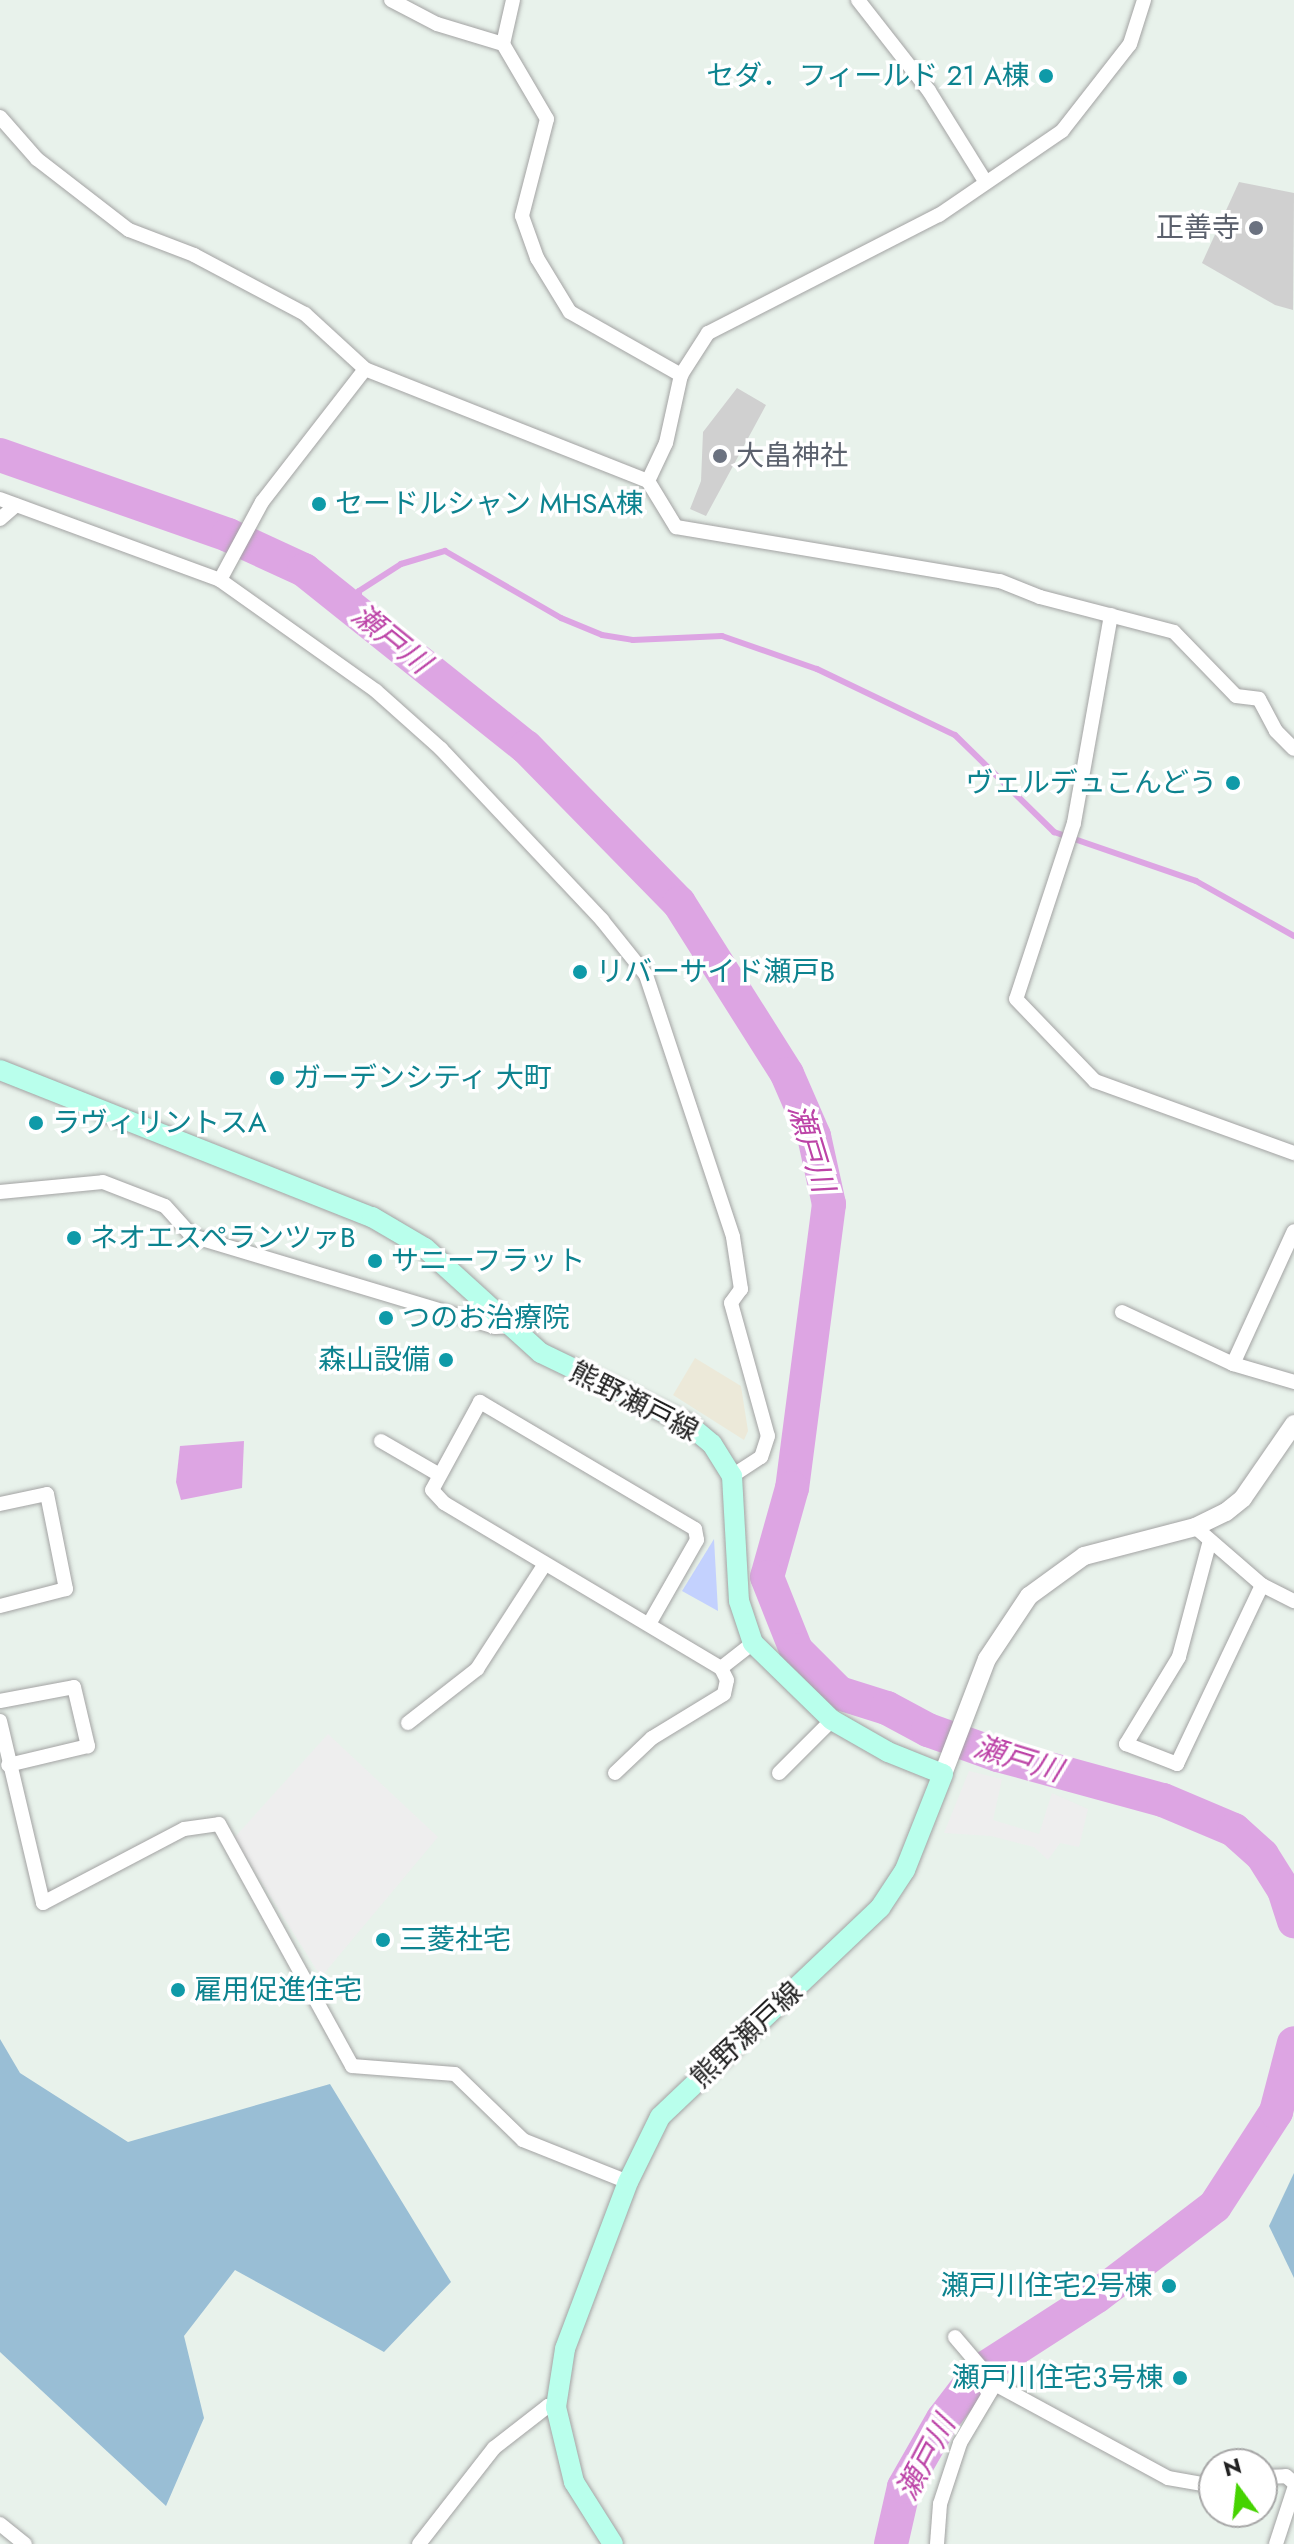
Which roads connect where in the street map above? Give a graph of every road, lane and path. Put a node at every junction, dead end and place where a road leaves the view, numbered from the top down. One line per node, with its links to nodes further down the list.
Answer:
1 (391, 0): 5 (street)
2 (513, 0): 5 (street)
3 (858, 0): 7 (street)
4 (1144, 0): 7 (street)
5 (503, 44): 9 (street)
6 (0, 117): 8 (street)
7 (985, 181): 9 (street)
8 (365, 369): 10 (street); 14 (street)
9 (681, 375): 10 (street)
10 (648, 481): 15 (street)
11 (0, 499): 12 (street)
12 (16, 505): 13 (street); 14 (street)
13 (0, 519)
14 (222, 576): 28 (street)
15 (1111, 615): 16 (street); 18 (street)
16 (1294, 749)
17 (0, 1070): 22 (main road, 熊野瀬戸線)
18 (1294, 1153)
19 (0, 1192): 22 (street)
20 (1294, 1231): 23 (street)
21 (1122, 1312): 23 (street)
22 (515, 1326): 28 (main road, 熊野瀬戸線)
23 (1233, 1364): 24 (street)
24 (1294, 1382)
25 (1294, 1424): 30 (street)
26 (381, 1441): 27 (street)
27 (438, 1474): 32 (street); 36 (street)
28 (732, 1476): 37 (main road, 熊野瀬戸線)
29 (0, 1504): 35 (street)
30 (1195, 1527): 31 (street); 44 (street)
31 (1209, 1544): 33 (street); 33 (street)
32 (545, 1564): 36 (street); 42 (street)
33 (1262, 1585): 34 (street)
34 (1294, 1601)
35 (0, 1606)
36 (649, 1624): 38 (street)
37 (753, 1643): 38 (street); 40 (main road, 熊野瀬戸線)
38 (721, 1668): 45 (street)
39 (0, 1701): 43 (street)
40 (832, 1720): 44 (main road, 熊野瀬戸線); 46 (street)
41 (0, 1721): 43 (street)
42 (408, 1723)
43 (8, 1765): 47 (street)
44 (946, 1767): 47 (main road, 熊野瀬戸線)
45 (615, 1773)
46 (779, 1773)
47 (628, 2182): 50 (main road, 熊野瀬戸線)
48 (955, 2337): 49 (street)
49 (990, 2379): 52 (street); 58 (street)
50 (556, 2407): 56 (street); 57 (main road, 熊野瀬戸線)
51 (1278, 2476): 53 (street)
52 (1198, 2483)
53 (1294, 2486): 59 (street)
54 (0, 2524): 55 (street)
55 (25, 2544)
56 (419, 2544)
57 (613, 2544)
58 (937, 2544)
59 (1276, 2544)

